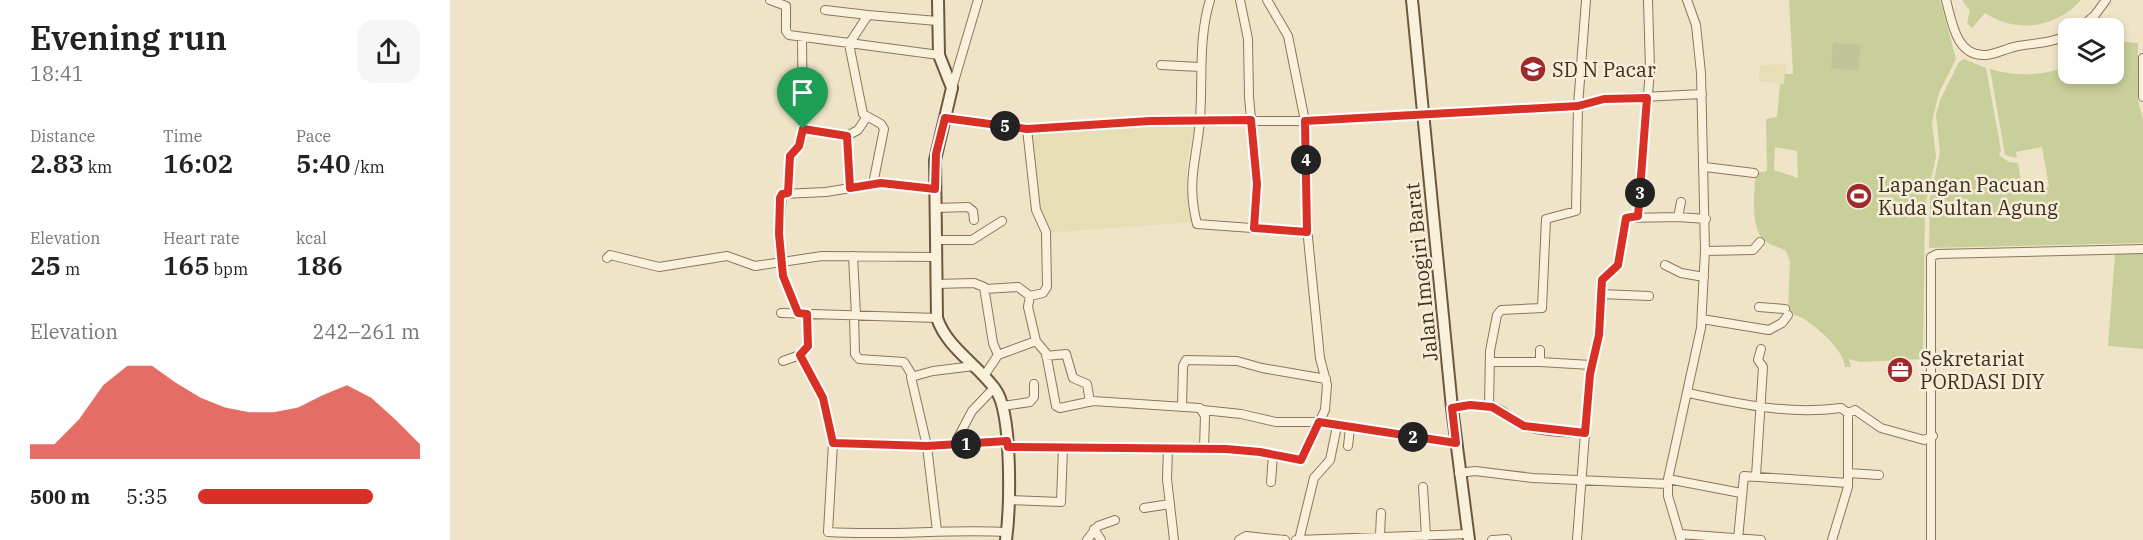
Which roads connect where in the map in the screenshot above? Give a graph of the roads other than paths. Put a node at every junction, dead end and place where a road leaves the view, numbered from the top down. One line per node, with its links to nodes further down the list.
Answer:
1 (770, 0): 17 (street)
2 (938, 0): 16 (street)
3 (978, 0): 24 (street)
4 (1210, 0): 23 (street)
5 (1240, 0): 33 (street)
6 (1267, 0): 34 (street)
7 (1412, 0): 29 (street, Jalan Imogiri Barat)
8 (1586, 0): 28 (street)
9 (1648, 0): 27 (street)
10 (1688, 0): 25 (street)
11 (1946, 0): 18 (street)
12 (2106, 0): 15 (street)
13 (825, 10): 14 (street)
14 (868, 15): 16 (street); 19 (street)
15 (2092, 18)
16 (938, 21): 20 (street)
17 (802, 38): 19 (street); 35 (street)
18 (2058, 39)
19 (849, 44): 20 (street); 30 (street)
20 (939, 55): 24 (street)
21 (2143, 58): 26 (street)
22 (1161, 65): 23 (street)
23 (1200, 67): 32 (street)
24 (952, 88): 31 (street)
25 (1702, 94): 27 (street); 38 (street)
26 (2143, 97)
27 (1647, 98): 28 (street); 46 (street)
28 (1578, 106): 29 (street); 81 (street)
29 (1428, 114): 34 (street); 94 (street, Jalan Imogiri Barat)
30 (866, 118): 37 (street); 40 (street)
31 (945, 118): 36 (street); 42 (street)
32 (1200, 120): 33 (street); 36 (street); 51 (street)
33 (1251, 120): 34 (street); 51 (street)
34 (1305, 121): 52 (street)
35 (803, 129): 37 (street); 43 (street)
36 (1027, 129): 67 (street)
37 (847, 136): 41 (street)
38 (1706, 167): 39 (street); 48 (street)
39 (1754, 173)
40 (873, 184): 41 (street); 42 (street)
41 (850, 188): 43 (street)
42 (935, 189): 45 (street)
43 (788, 193): 60 (street)
44 (1681, 202): 47 (street)
45 (935, 208): 49 (street); 53 (street)
46 (1638, 216): 47 (street); 65 (street)
47 (1678, 216): 48 (street)
48 (1706, 219): 56 (street)
49 (974, 220)
50 (1002, 221): 53 (street)
51 (1254, 228): 52 (street)
52 (1307, 232): 87 (street)
53 (935, 240): 58 (street)
54 (1760, 242): 56 (street)
55 (2143, 249): 103 (street)
56 (1706, 251): 62 (street)
57 (853, 256): 58 (street); 60 (street); 71 (street)
58 (935, 257): 63 (street)
59 (607, 258): 60 (street)
60 (782, 263): 70 (street)
61 (1665, 265): 62 (street)
62 (1704, 277): 73 (street)
63 (936, 284): 64 (street); 72 (street)
64 (985, 289): 67 (street); 78 (street)
65 (1601, 294): 66 (street); 83 (street)
66 (1649, 296)
67 (1030, 297): 74 (street)
68 (1759, 307): 73 (street)
69 (781, 313): 70 (street)
70 (802, 313): 71 (street); 77 (street)
71 (855, 315): 72 (street); 85 (street)
72 (937, 318): 84 (street)
73 (1702, 319): 90 (street)
74 (1036, 341): 78 (street); 79 (street)
75 (1761, 349): 96 (street)
76 (1540, 350): 82 (street)
77 (800, 355): 80 (street); 104 (street)
78 (998, 355): 86 (street)
79 (1046, 356): 91 (street); 91 (street)
80 (783, 361)
81 (1490, 362): 82 (street); 95 (street)
82 (1540, 362): 83 (street)
83 (1591, 365): 102 (street)
84 (974, 366): 85 (street); 86 (street)
85 (912, 375): 108 (street)
86 (984, 376): 89 (street)
87 (1326, 379): 93 (street); 99 (street)
88 (1034, 384): 92 (street)
89 (994, 388): 92 (street); 107 (street)
90 (1688, 393): 96 (street); 120 (street)
91 (1089, 402): 93 (street)
92 (1003, 406): 106 (street)
93 (1182, 407): 97 (street)
94 (1454, 407): 95 (street); 105 (street, Jalan Imogiri Barat)
95 (1489, 407): 102 (street)
96 (1759, 409): 98 (street); 117 (street)
97 (1203, 410): 99 (street); 112 (street)
98 (1848, 413): 103 (street); 115 (street)
99 (1319, 422): 100 (street); 113 (street)
100 (1336, 426): 101 (street); 144 (street)
101 (1350, 428): 105 (street); 109 (street)
102 (1585, 433): 118 (street)
103 (1933, 436): 150 (street)
104 (833, 443): 108 (street); 130 (street)
105 (1456, 443): 114 (street, Jalan Imogiri Barat)
106 (1007, 444): 107 (street); 110 (street); 124 (street)
107 (954, 445): 108 (street)
108 (927, 446): 130 (street)
109 (1348, 446)
110 (1063, 448): 111 (street); 124 (street)
111 (1168, 448): 112 (street); 125 (street)
112 (1204, 448): 113 (street)
113 (1273, 453): 119 (street)
114 (1462, 472): 118 (street); 134 (street, Jalan Imogiri Barat)
115 (1848, 473): 116 (street); 121 (street)
116 (1879, 475)
117 (1756, 476): 121 (street); 123 (street)
118 (1581, 480): 120 (street); 146 (street)
119 (1271, 482)
120 (1668, 482): 123 (street); 135 (street)
121 (1848, 483): 149 (street)
122 (1423, 487): 133 (street)
123 (1741, 493): 138 (street)
124 (1008, 500): 131 (street)
125 (1170, 504): 126 (street); 141 (street)
126 (1144, 508)
127 (1381, 513): 132 (street)
128 (1115, 520): 129 (street)
129 (1094, 529): 139 (street); 140 (street)
130 (937, 531): 131 (street)
131 (1006, 536)
132 (1380, 536): 136 (street); 144 (street)
133 (1426, 536): 134 (street); 136 (street)
134 (1469, 537)
135 (1680, 537): 147 (street)
136 (1394, 538)
137 (1507, 539): 145 (street)
138 (1738, 539): 147 (street); 148 (street)
139 (1088, 540)
140 (1101, 540)
141 (1174, 540)
142 (1239, 540): 143 (street)
143 (1285, 540)
144 (1297, 540)
145 (1492, 540)
146 (1576, 540)
147 (1729, 540)
148 (1761, 540)
149 (1832, 540)
150 (1932, 540)

